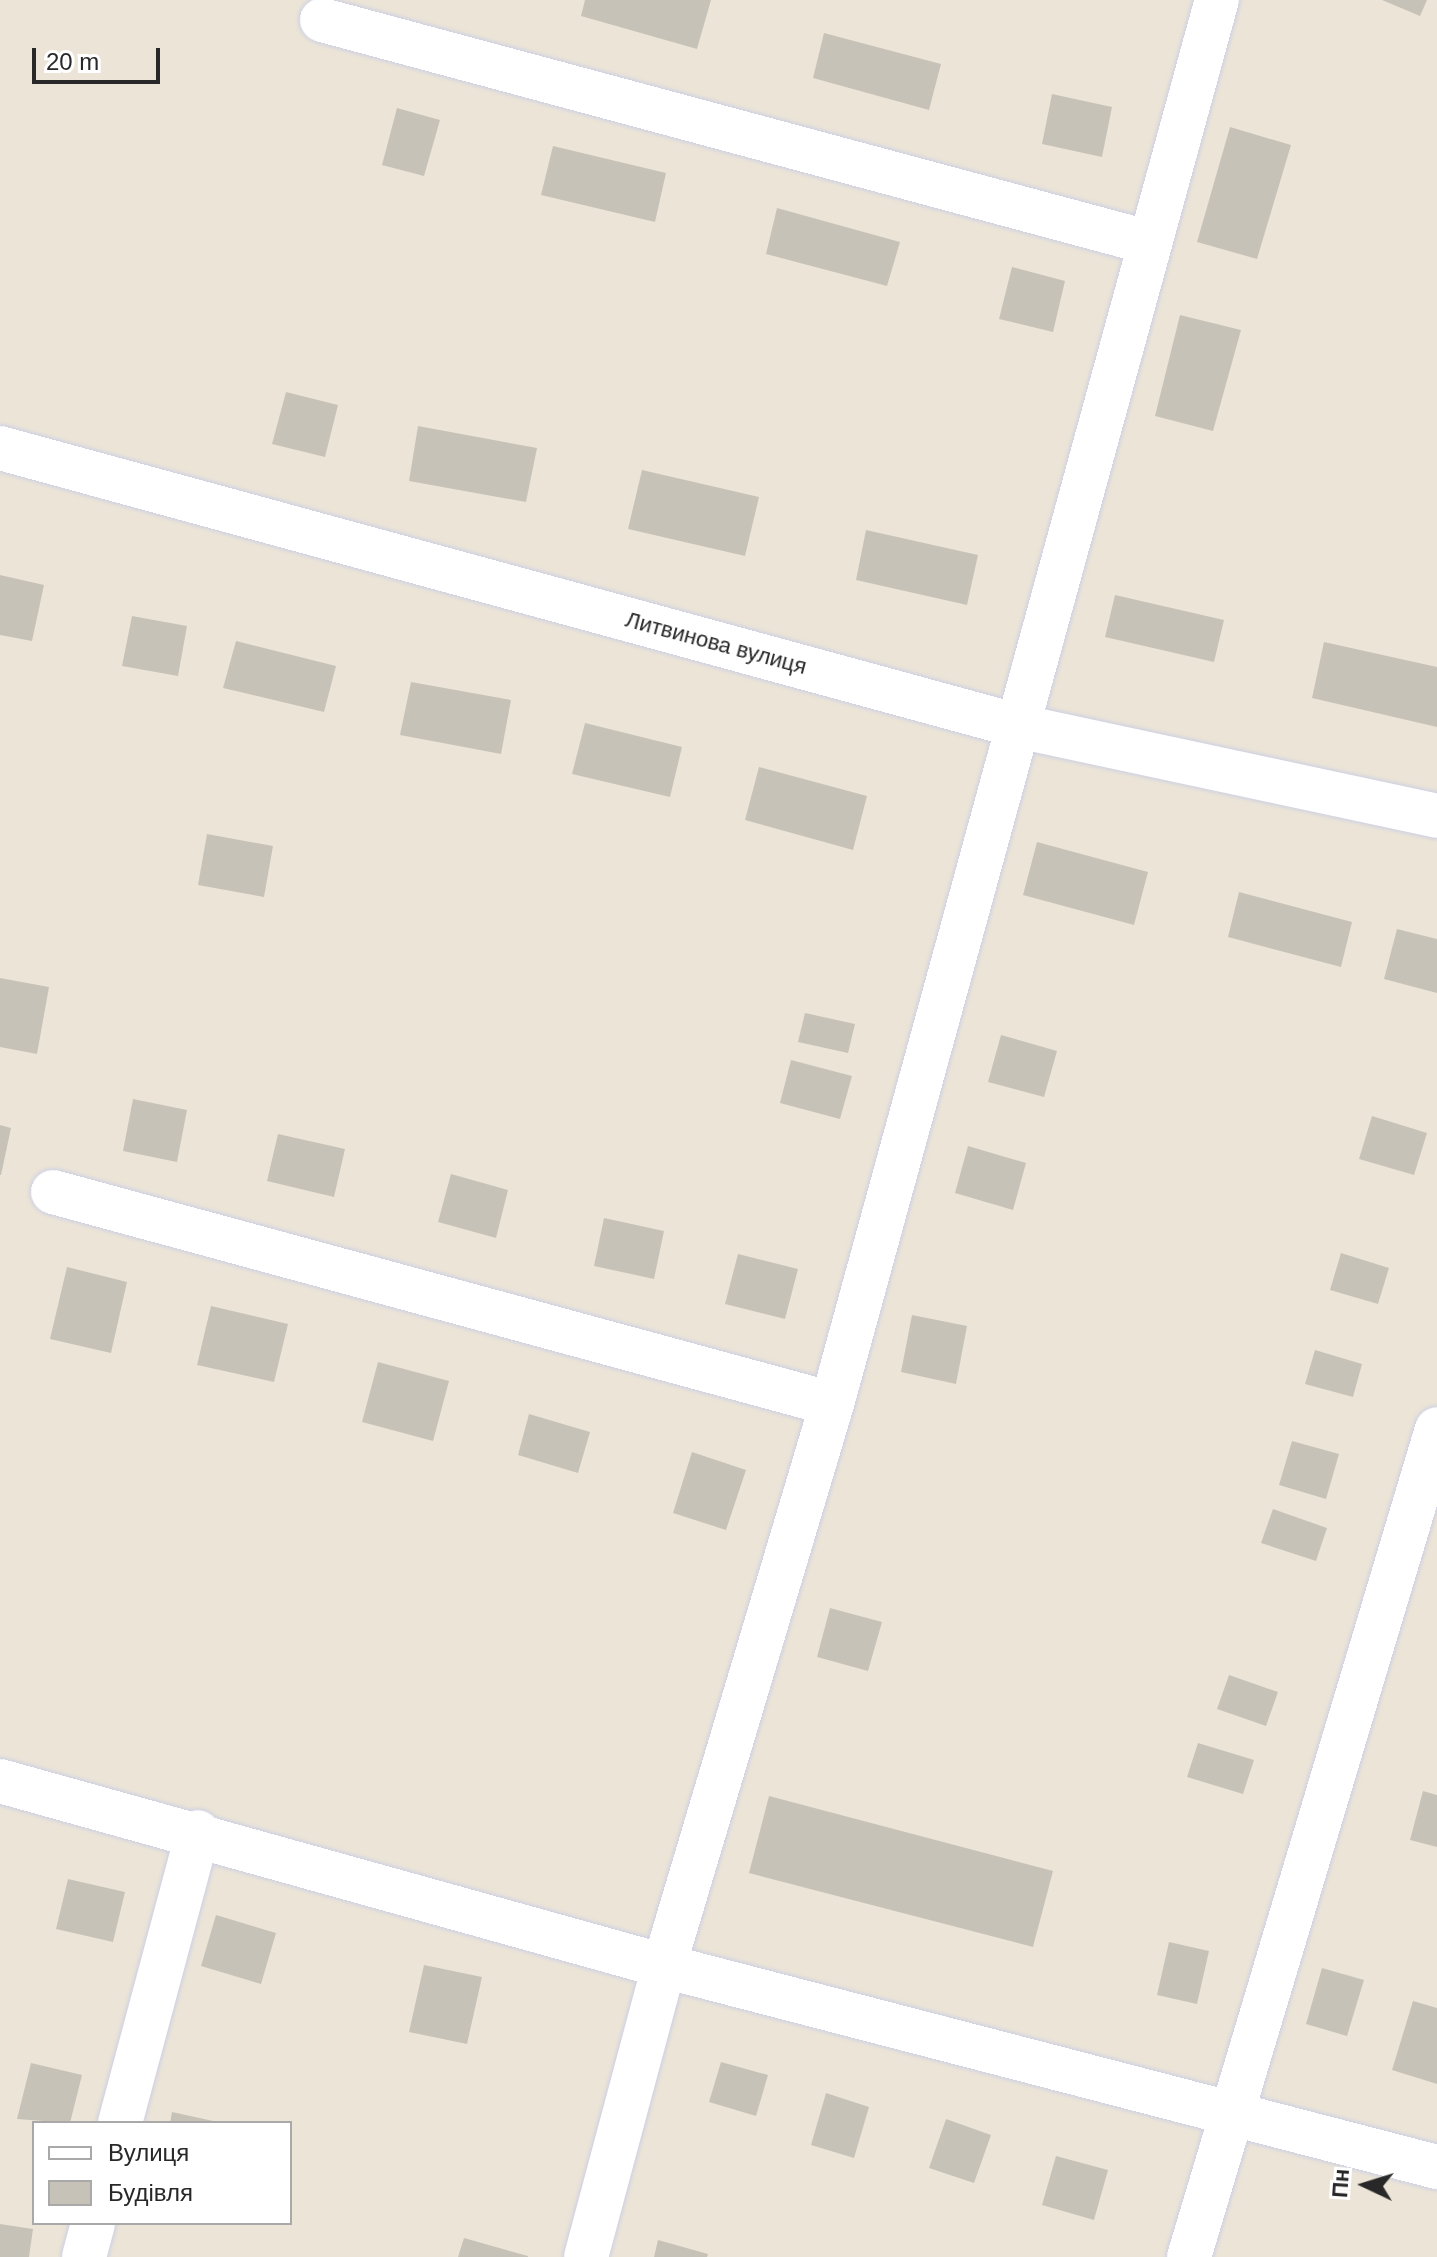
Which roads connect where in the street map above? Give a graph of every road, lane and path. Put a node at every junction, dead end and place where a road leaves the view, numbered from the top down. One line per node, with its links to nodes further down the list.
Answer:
1 (1217, 0): 3 (street)
2 (322, 20): 3 (street)
3 (1147, 242): 5 (street)
4 (0, 448): 5 (street, Литвинова вулиця)
5 (1018, 726): 6 (street, Литвинова вулиця); 8 (street)
6 (1437, 816)
7 (53, 1192): 8 (street)
8 (832, 1404): 12 (street)
9 (1437, 1429): 13 (street)
10 (0, 1781): 11 (street)
11 (198, 1832): 12 (street); 14 (street)
12 (664, 1966): 13 (street); 18 (street)
13 (1230, 2113): 15 (street); 19 (street)
14 (121, 2121)
15 (1437, 2167)
16 (92, 2225): 17 (street)
17 (84, 2257)
18 (586, 2257)
19 (1189, 2257)

